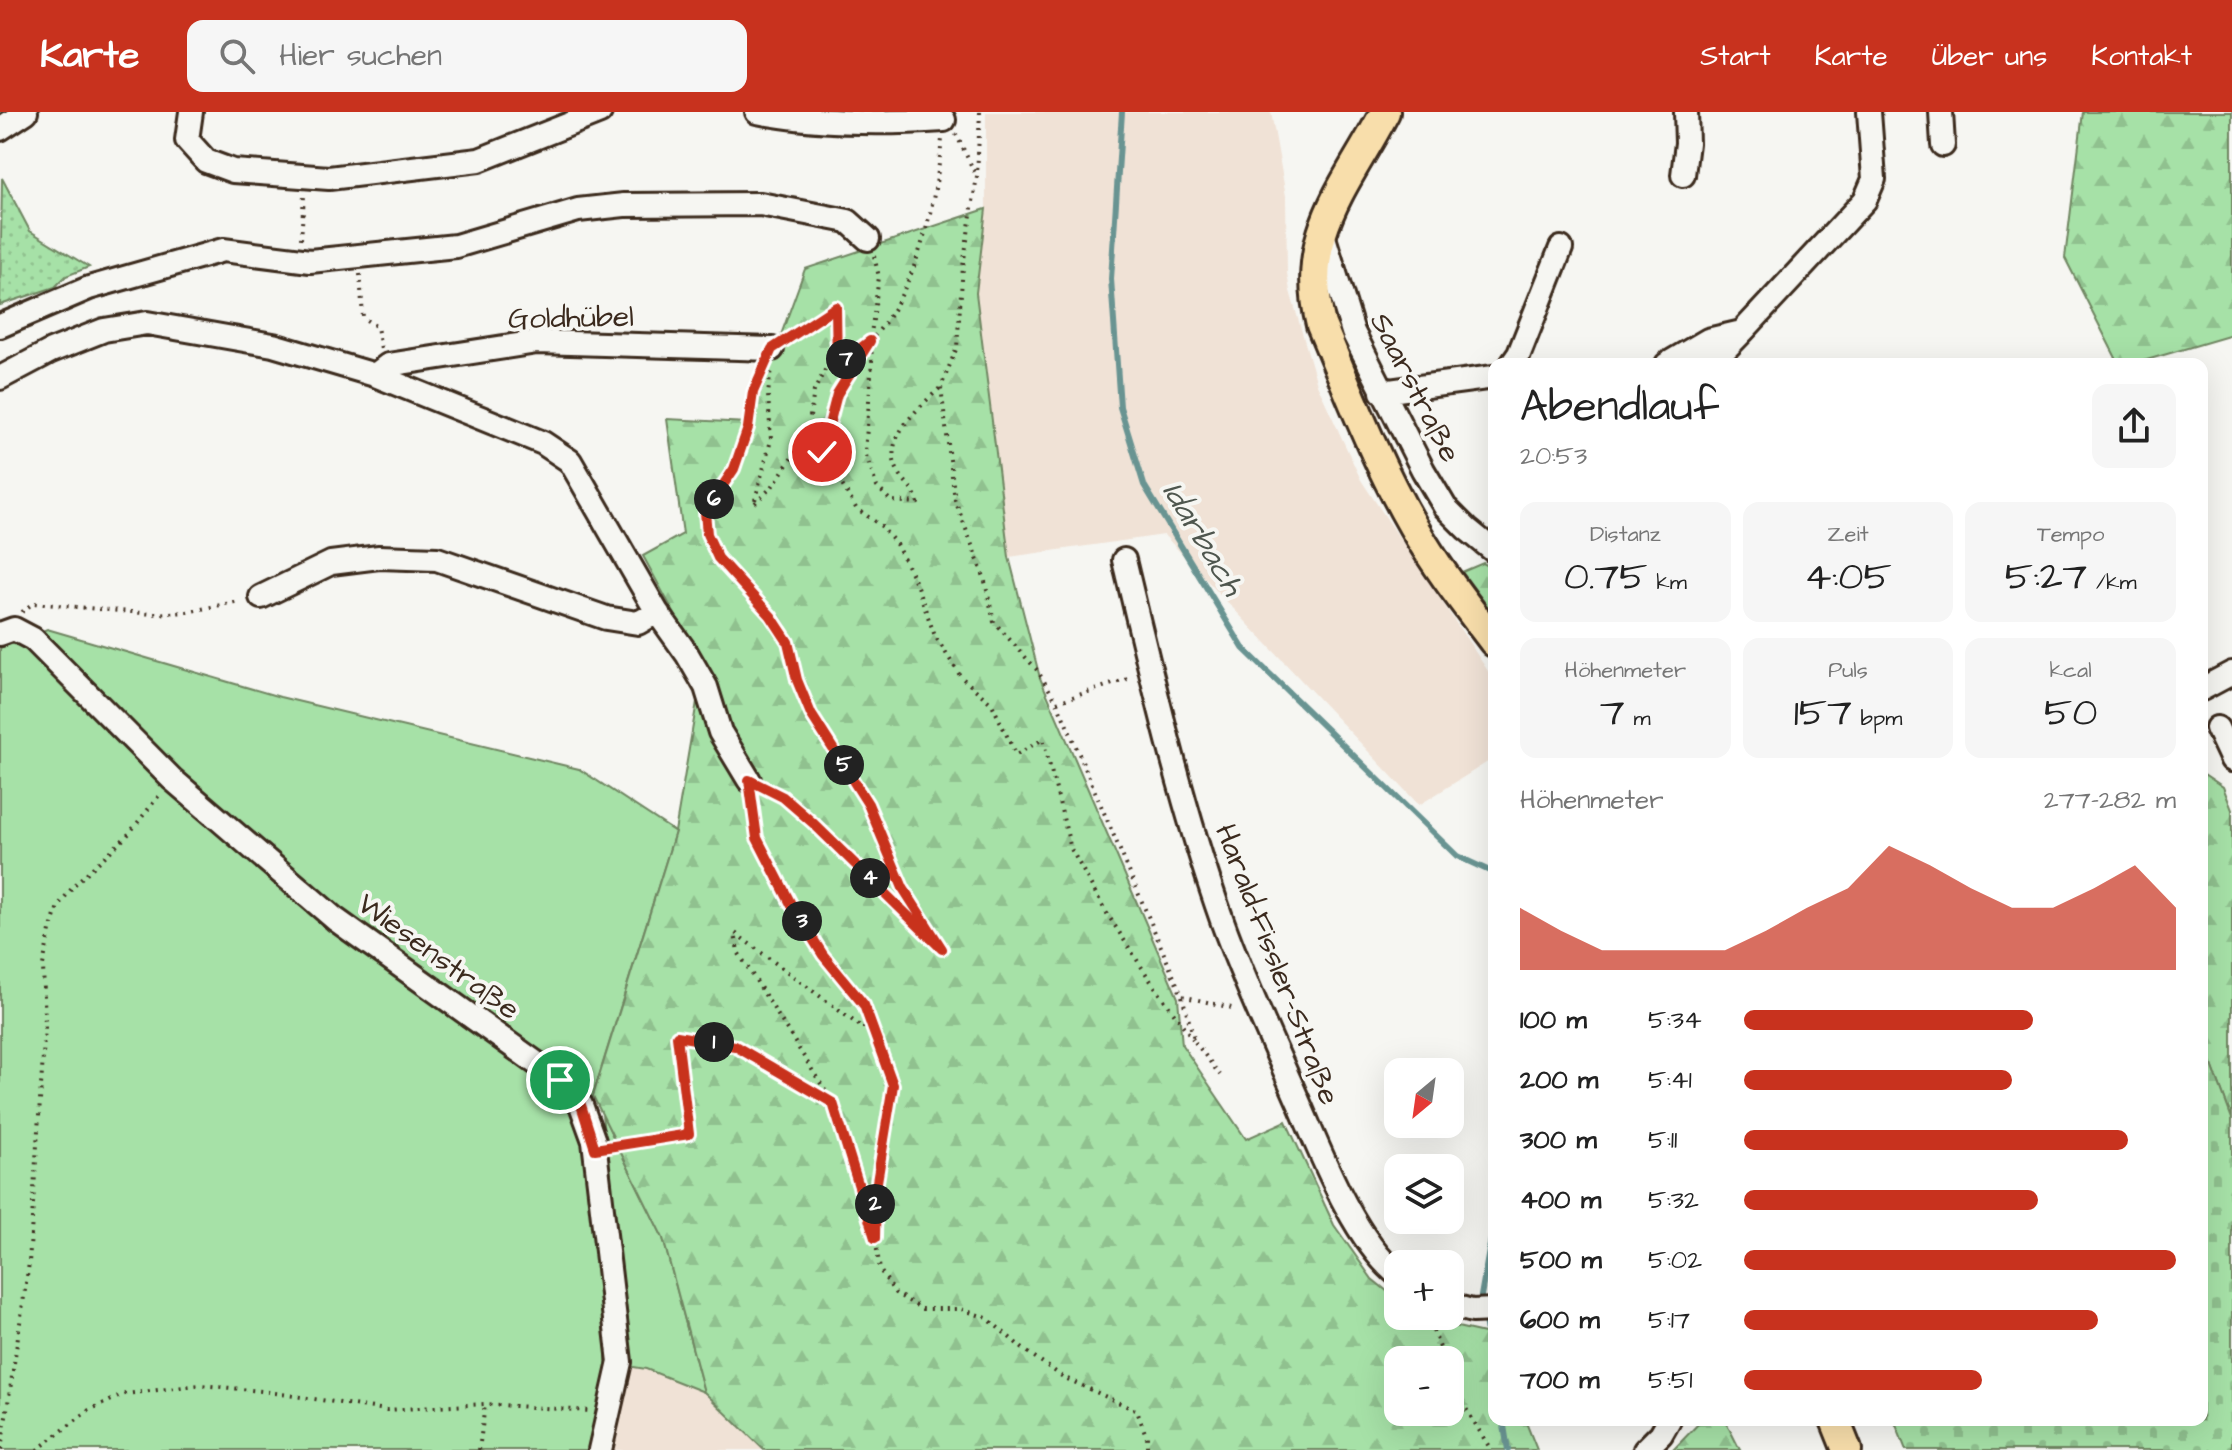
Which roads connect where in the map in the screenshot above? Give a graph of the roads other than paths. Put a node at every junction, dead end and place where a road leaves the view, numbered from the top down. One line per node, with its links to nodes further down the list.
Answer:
1 (26, 112): 10 (street)
2 (191, 112): 3 (street)
3 (600, 112)
4 (757, 112): 9 (street)
5 (1385, 112): 13 (main road)
6 (1686, 112): 12 (street)
7 (1869, 112): 17 (street)
8 (1941, 112): 11 (street)
9 (944, 120)
10 (0, 129)
11 (1943, 145)
12 (1683, 175)
13 (1322, 229): 25 (street, Saarstraße); 31 (main road)
14 (868, 239): 16 (street)
15 (1561, 248): 19 (street)
16 (0, 326)
17 (1742, 332): 20 (street); 21 (street)
18 (772, 349): 22 (street, Goldhübel)
19 (1516, 358)
20 (1677, 358)
21 (1717, 358)
22 (380, 371): 23 (street); 29 (street)
23 (0, 378)
24 (1488, 378): 25 (street)
25 (1382, 392): 26 (street, Saarstraße)
26 (1488, 538)
27 (1124, 560): 37 (street, Harald-Fissler-Straße)
28 (261, 597): 29 (street)
29 (657, 612): 36 (street)
30 (7, 631): 40 (street, Wiesenstraße)
31 (1488, 634)
32 (2232, 673): 33 (street)
33 (2208, 686)
34 (2217, 728): 35 (street)
35 (2232, 760)
36 (749, 780)
37 (1384, 1261)
38 (1666, 1426): 41 (street)
39 (1837, 1426): 42 (main road)
40 (600, 1450)
41 (1645, 1450)
42 (1847, 1450)

